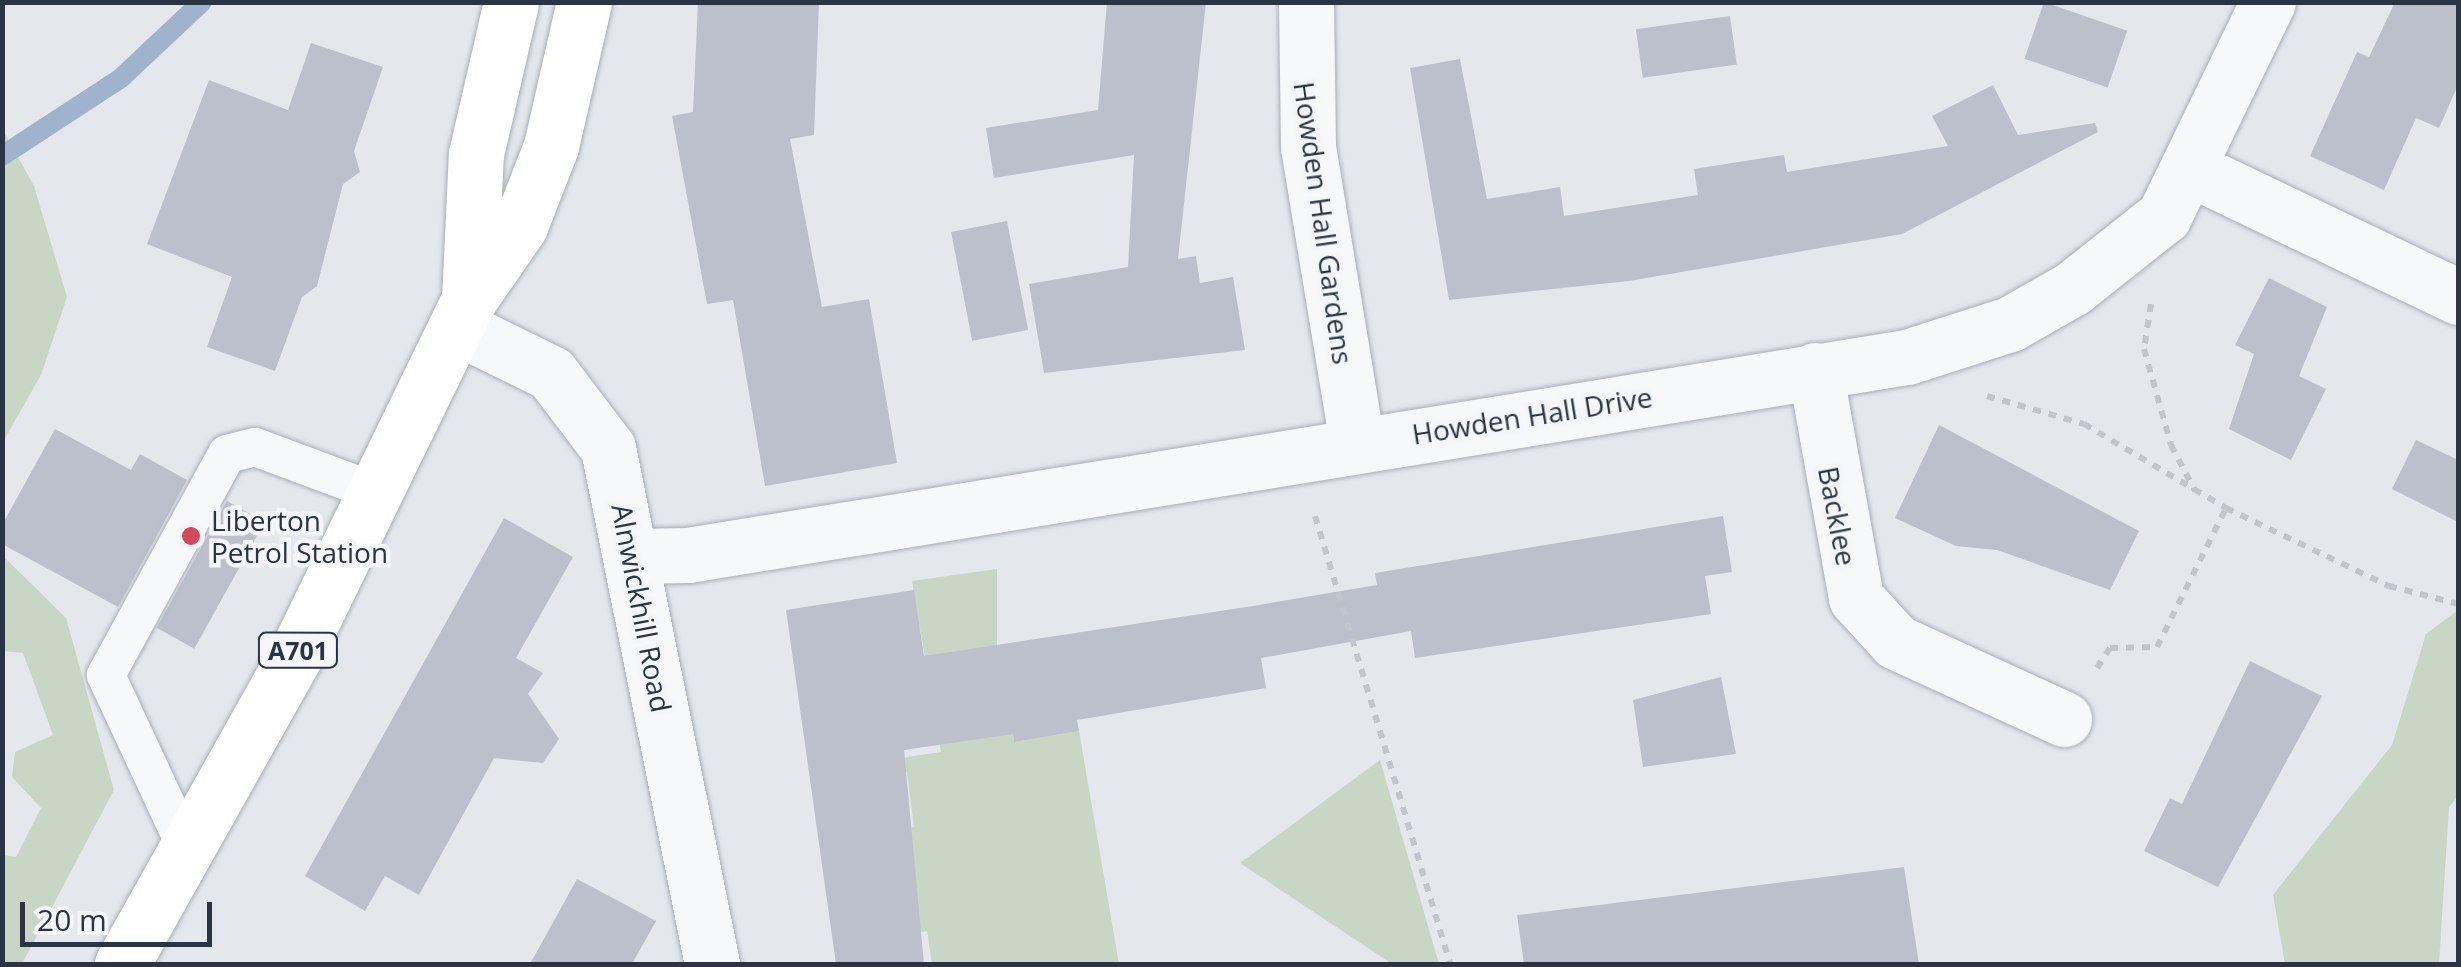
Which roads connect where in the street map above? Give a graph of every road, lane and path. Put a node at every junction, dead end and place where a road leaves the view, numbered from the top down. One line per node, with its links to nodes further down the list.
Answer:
1 (511, 2): 8 (main road, A701)
2 (584, 2): 8 (main road, A701)
3 (1306, 2): 11 (street, Howden Hall Gardens)
4 (2268, 2): 5 (street, Howden Hall Drive)
5 (2193, 170): 6 (street, Howden Hall Drive); 7 (street)
6 (2164, 216): 9 (street, Howden Hall Drive); 13 (path)
7 (2458, 297)
8 (463, 313): 14 (main road, A701); 16 (street, Alnwickhill Road)
9 (1906, 357): 10 (street, Howden Hall Drive); 13 (path)
10 (1815, 370): 11 (street, Howden Hall Drive); 18 (street, Backlee)
11 (1357, 443): 12 (street, Howden Hall Drive)
12 (1296, 453): 16 (street, Howden Hall Drive); 22 (path)
13 (2195, 491): 15 (path)
14 (380, 493): 19 (main road, A701); 19 (lane)
15 (2226, 508): 17 (path); 18 (path)
16 (630, 556): 21 (street, Alnwickhill Road)
17 (2458, 604)
18 (2064, 719)
19 (187, 849): 20 (main road, A701)
20 (122, 964)
21 (712, 964)
22 (1450, 964)

